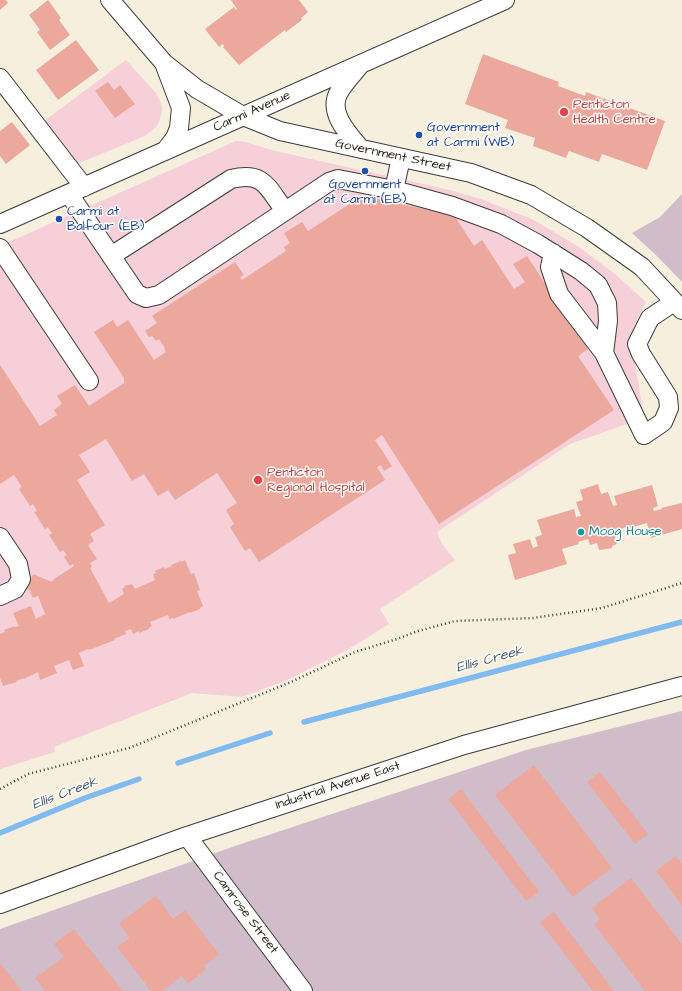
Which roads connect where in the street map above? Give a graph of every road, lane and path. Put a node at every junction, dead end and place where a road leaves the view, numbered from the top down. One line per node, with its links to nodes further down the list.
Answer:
1 (110, 0): 3 (street, Government Street)
2 (505, 0): 4 (street, Carmi Avenue)
3 (164, 63): 6 (street, Government Street); 8 (street)
4 (360, 64): 6 (street, Carmi Avenue); 7 (street)
5 (0, 78): 11 (street)
6 (244, 116): 7 (street, Government Street); 8 (street, Carmi Avenue)
7 (360, 149): 9 (street, Government Street)
8 (165, 151): 11 (street, Carmi Avenue)
9 (401, 158): 10 (street); 17 (street, Government Street)
10 (394, 190): 12 (street); 15 (street)
11 (76, 191): 13 (street, Carmi Avenue); 16 (street)
12 (284, 211): 16 (street); 16 (street)
13 (0, 224)
14 (0, 248): 19 (street)
15 (553, 253): 18 (street); 18 (street)
16 (111, 256)
17 (678, 306): 18 (street)
18 (604, 353)
19 (89, 381)
20 (0, 537): 22 (street)
21 (682, 583): 24 (path)
22 (0, 596)
23 (682, 686): 25 (street, Industrial Avenue East)
24 (0, 789)
25 (187, 836): 26 (street, Industrial Avenue East); 27 (street, Camrose Street)
26 (0, 904)
27 (303, 991)

